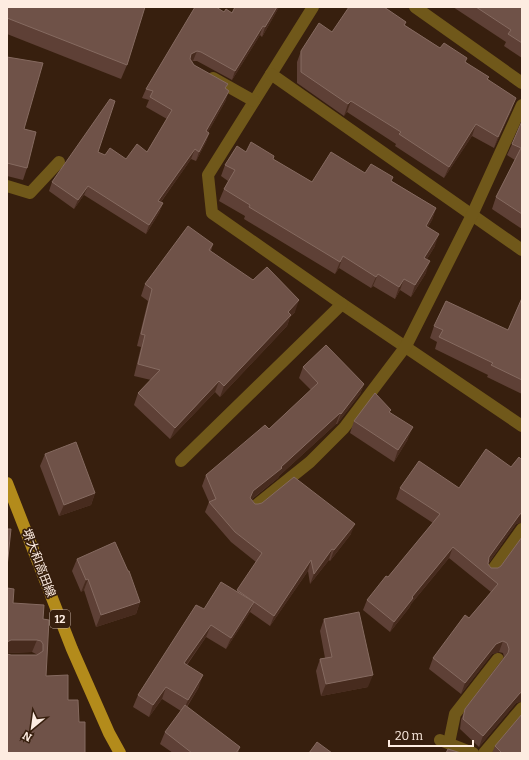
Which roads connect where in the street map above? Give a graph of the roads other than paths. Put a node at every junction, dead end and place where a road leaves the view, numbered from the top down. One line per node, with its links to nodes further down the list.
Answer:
1 (313, 7): 4 (street)
2 (415, 7): 5 (street)
3 (201, 71): 6 (street)
4 (271, 74): 6 (street); 10 (street)
5 (522, 83)
6 (254, 101): 12 (street)
7 (522, 105): 10 (street)
8 (59, 162): 9 (street)
9 (7, 186)
10 (472, 215): 11 (street); 13 (street)
11 (522, 250)
12 (342, 304): 13 (street); 15 (street)
13 (406, 346): 14 (street); 17 (street)
14 (522, 426)
15 (181, 461)
16 (7, 483): 22 (main road, 堺大和高田線 / 12)
17 (254, 506)
18 (522, 529): 19 (street)
19 (491, 572)
20 (498, 659): 23 (street)
21 (522, 708): 24 (street)
22 (120, 753)
23 (473, 753)
24 (484, 753)

